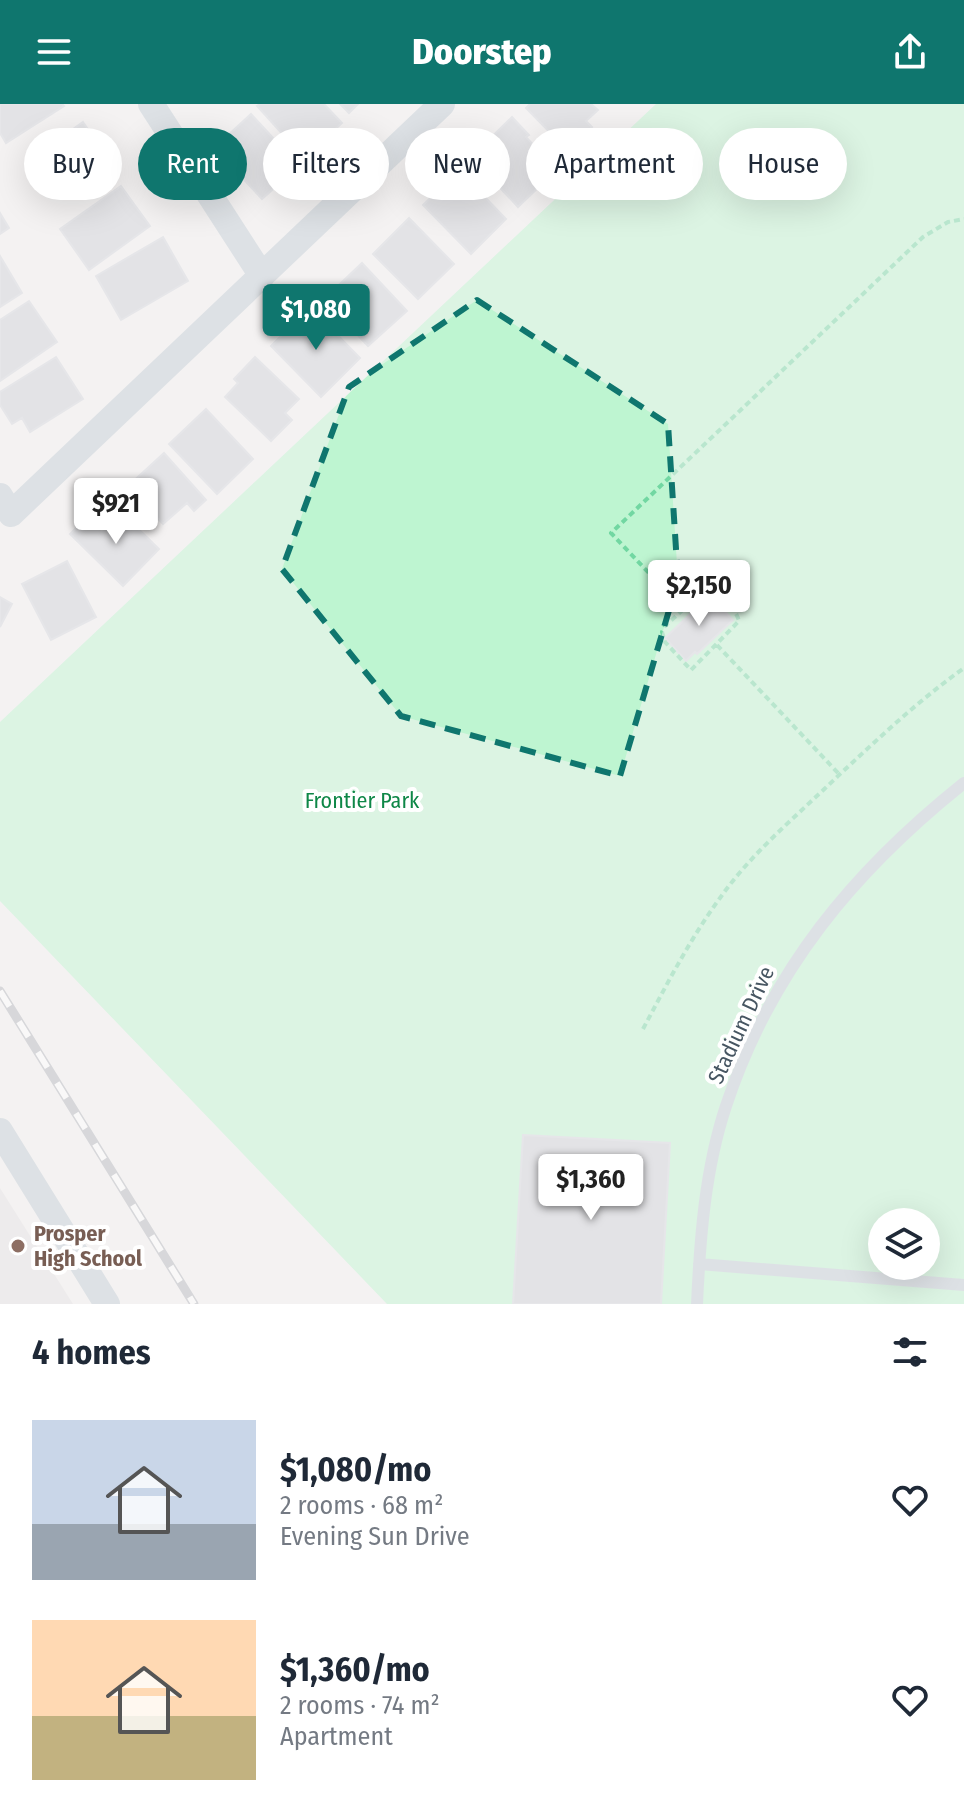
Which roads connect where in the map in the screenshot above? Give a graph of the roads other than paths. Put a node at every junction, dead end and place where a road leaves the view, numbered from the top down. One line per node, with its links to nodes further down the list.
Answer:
1 (151, 104): 3 (street)
2 (442, 104): 3 (street)
3 (262, 276): 4 (street)
4 (6, 505)
5 (964, 783): 7 (lane, Stadium Drive)
6 (0, 1131): 9 (street)
7 (699, 1264): 8 (lane); 10 (lane, Stadium Drive)
8 (964, 1285)
9 (107, 1304)
10 (697, 1304)

